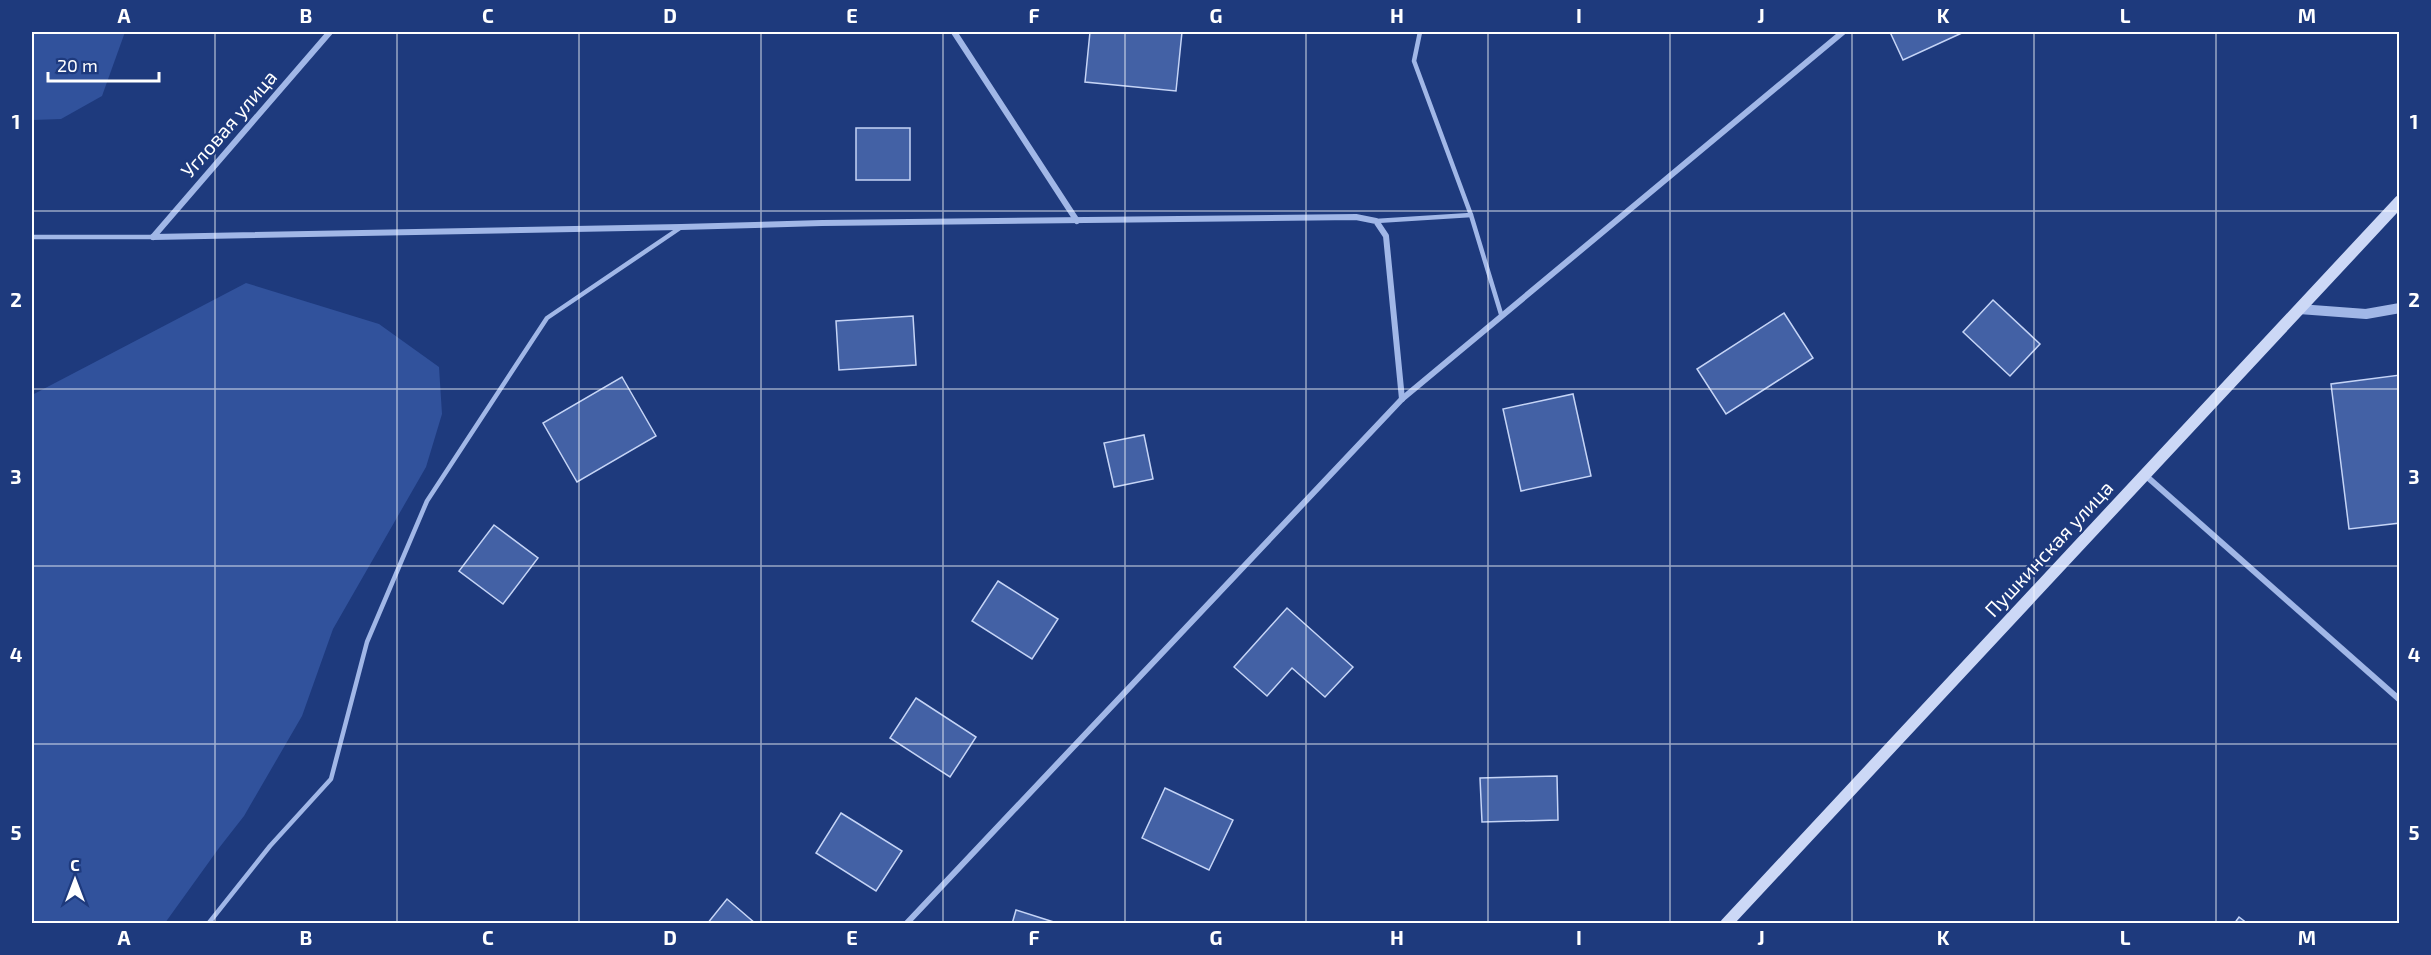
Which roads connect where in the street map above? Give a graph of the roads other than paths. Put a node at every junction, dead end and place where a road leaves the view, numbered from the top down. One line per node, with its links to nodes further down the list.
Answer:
1 (330, 32): 11 (street, Угловая улица)
2 (954, 32): 7 (street)
3 (1420, 32): 6 (lane)
4 (1843, 32): 14 (street)
5 (2400, 201): 13 (main road, Пушкинская улица)
6 (1471, 215): 8 (lane); 14 (lane)
7 (1077, 221): 8 (street); 9 (street)
8 (1376, 221): 15 (street)
9 (681, 227): 11 (street); 18 (lane)
10 (32, 237): 11 (lane)
11 (153, 237)
12 (2400, 308): 13 (street)
13 (2299, 309): 16 (main road, Пушкинская улица)
14 (1502, 314): 15 (street)
15 (1402, 399): 19 (street)
16 (2144, 475): 17 (street); 20 (main road, Пушкинская улица)
17 (2400, 700)
18 (208, 924)
19 (906, 924)
20 (1726, 924)

